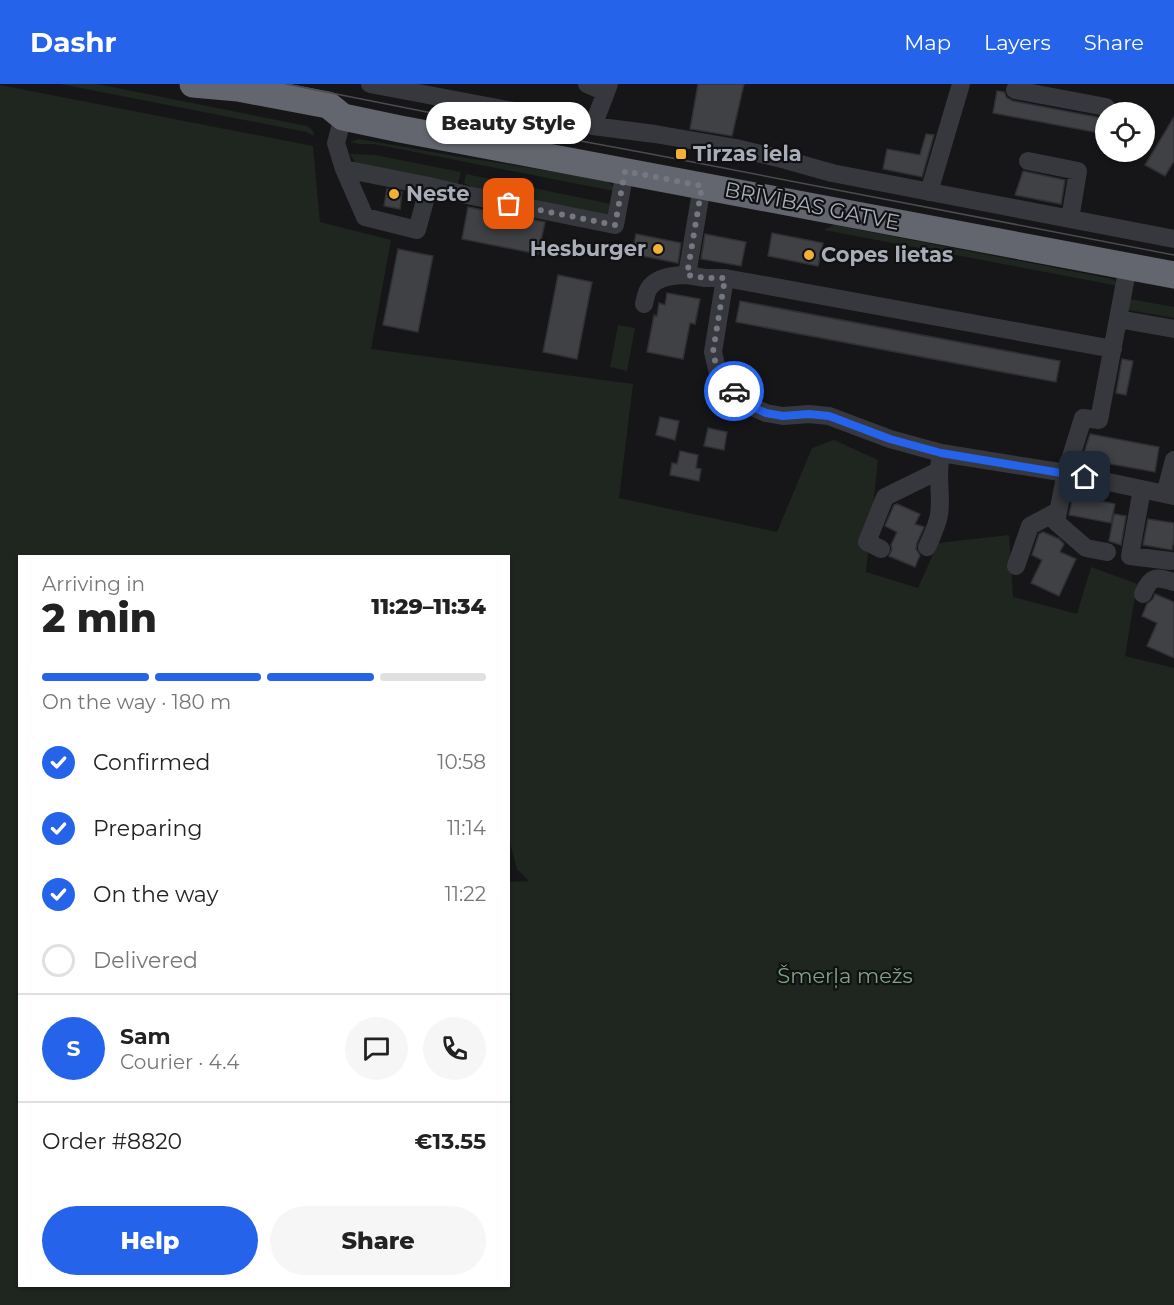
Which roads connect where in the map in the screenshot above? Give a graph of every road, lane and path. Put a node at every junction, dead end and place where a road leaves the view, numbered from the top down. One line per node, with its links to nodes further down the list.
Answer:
1 (175, 84): 10 (highway, BRĪVĪBAS GATVE)
2 (193, 84): 10 (highway, BRĪVĪBAS GATVE)
3 (370, 84): 11 (street, BRĪVĪBAS GATVE)
4 (587, 84): 6 (street)
5 (961, 84): 17 (street)
6 (607, 88): 11 (street)
7 (1015, 90): 8 (street)
8 (1073, 92): 9 (street)
9 (1095, 102)
10 (343, 117): 13 (street); 14 (highway, BRĪVĪBAS GATVE)
11 (593, 126): 17 (street, BRĪVĪBAS GATVE)
12 (1028, 161): 18 (street)
13 (344, 169): 15 (street); 15 (street)
14 (625, 171): 15 (street); 16 (highway, BRĪVĪBAS GATVE)
15 (429, 186)
16 (702, 186): 20 (highway, BRĪVĪBAS GATVE); 21 (street)
17 (929, 192): 18 (street, BRĪVĪBAS GATVE)
18 (1070, 219): 19 (street, BRĪVĪBAS GATVE)
19 (1174, 239)
20 (1128, 266): 22 (highway, BRĪVĪBAS GATVE); 25 (street)
21 (687, 275): 23 (street); 24 (street)
22 (1174, 275)
23 (725, 278): 27 (street); 29 (street)
24 (644, 304)
25 (1118, 319): 26 (street); 27 (street)
26 (1174, 330)
27 (1113, 349): 30 (street)
28 (1174, 460): 32 (street)
29 (940, 462): 30 (street); 34 (street); 35 (street)
30 (1066, 473): 31 (street); 33 (street)
31 (1142, 489): 32 (street); 37 (street)
32 (1169, 495)
33 (1058, 511): 36 (street); 38 (street)
34 (927, 547)
35 (881, 549)
36 (1107, 552)
37 (1171, 561)
38 (1021, 563)
39 (1174, 582): 40 (street)
40 (1143, 594)

